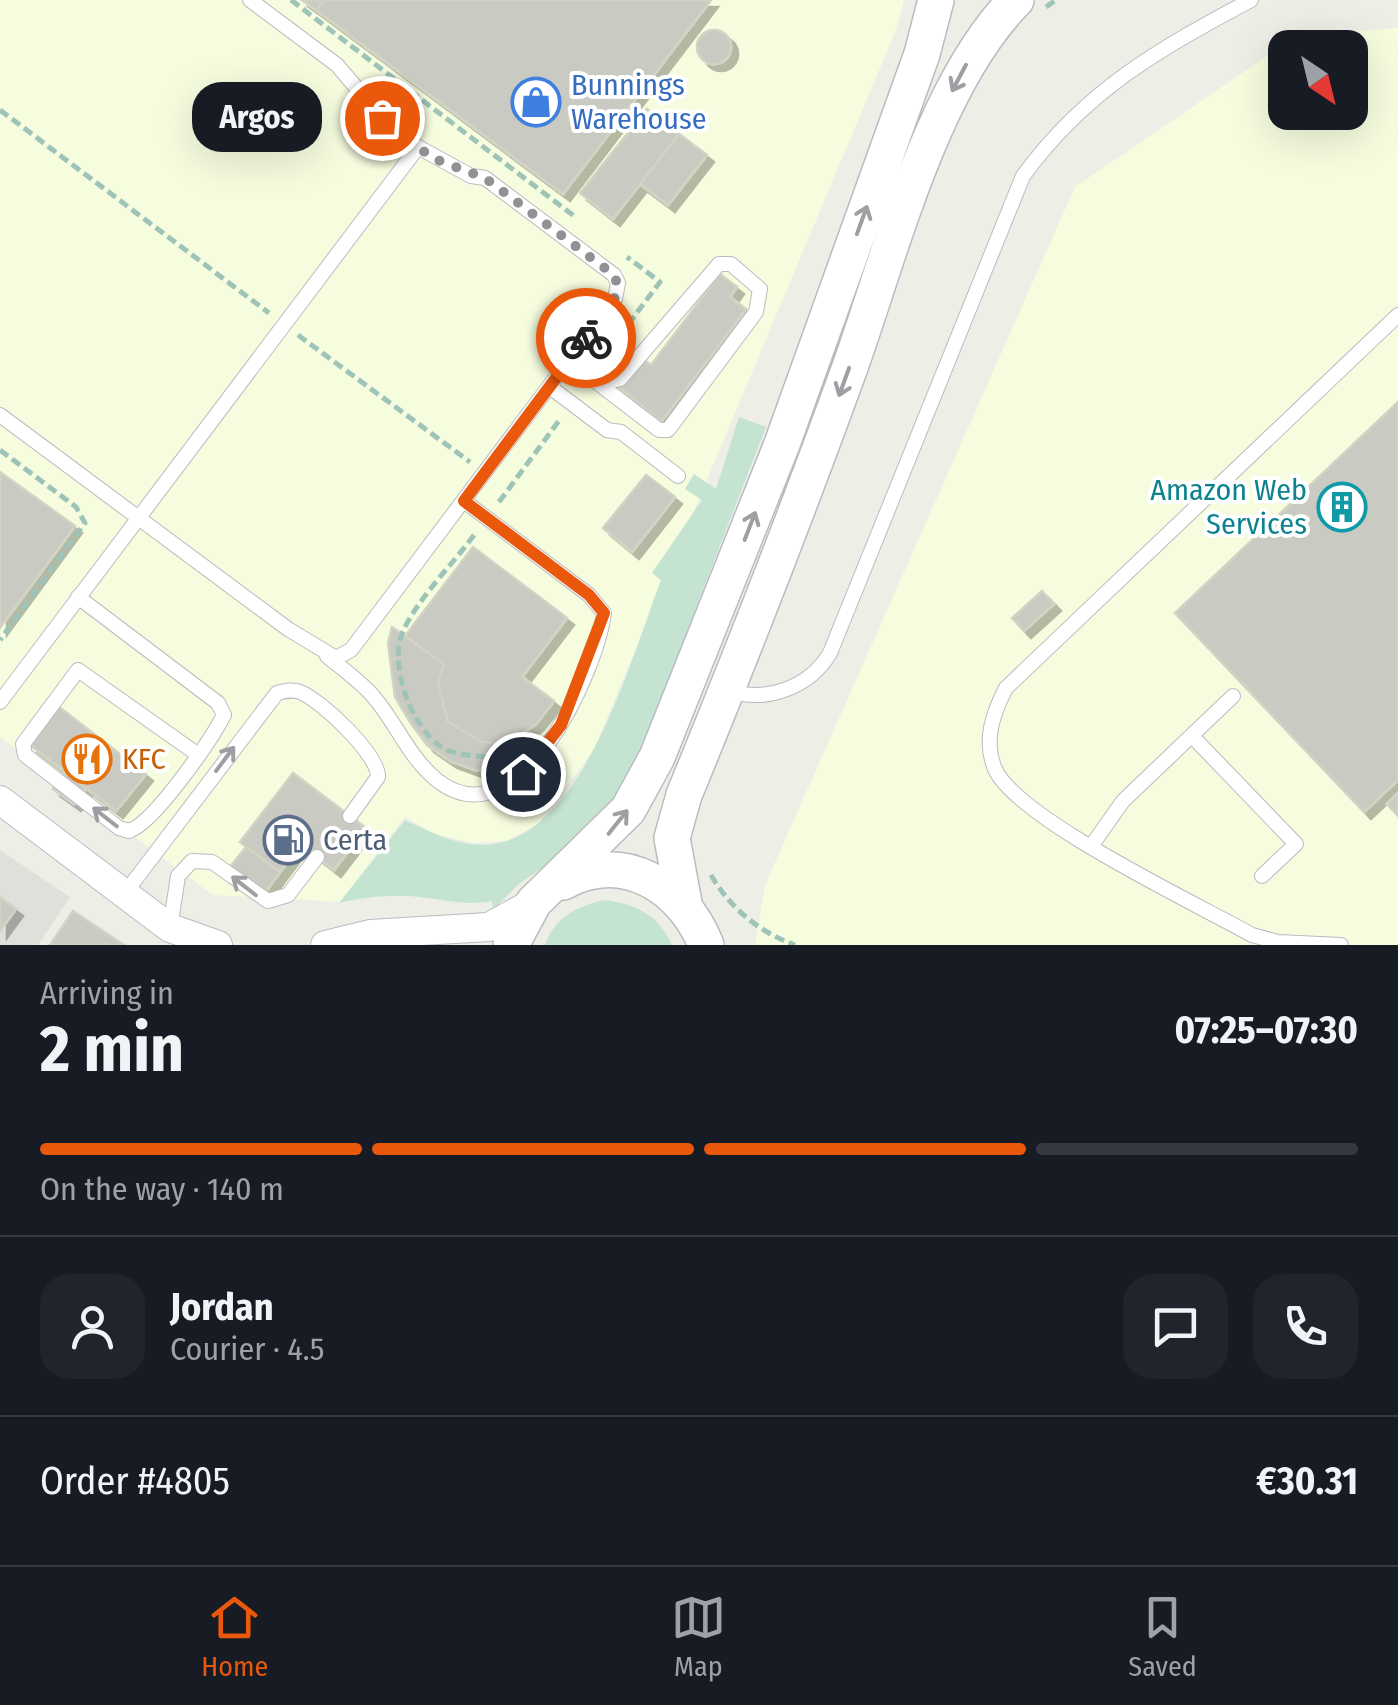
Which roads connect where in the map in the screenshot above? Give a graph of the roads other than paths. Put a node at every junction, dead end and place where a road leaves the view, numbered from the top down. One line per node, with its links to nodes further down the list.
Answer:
1 (250, 0): 5 (lane)
2 (936, 0): 27 (street, one-way to 2)
3 (1016, 0): 16 (street, one-way to 16)
4 (1251, 0): 16 (lane)
5 (418, 147): 7 (lane); 13 (lane)
6 (1398, 315): 23 (lane)
7 (568, 362): 8 (lane); 9 (lane)
8 (594, 381): 8 (lane)
9 (550, 386): 11 (lane); 12 (lane)
10 (0, 415): 13 (lane)
11 (678, 476)
12 (464, 501): 15 (lane); 15 (lane)
13 (138, 519): 14 (lane); 15 (lane)
14 (78, 597): 18 (lane); 20 (lane)
15 (327, 655)
16 (728, 690): 28 (street)
17 (1234, 696): 19 (lane)
18 (0, 702)
19 (1192, 736): 23 (lane); 25 (lane)
20 (197, 754): 20 (lane, one-way to 20)
21 (0, 800): 26 (street)
22 (350, 816): 26 (lane, one-way to 22)
23 (1092, 845): 31 (lane)
24 (318, 857): 29 (lane, one-way to 29)
25 (1262, 876)
26 (125, 893): 29 (street)
27 (541, 896): 28 (street); 30 (street); 35 (street)
28 (695, 922): 36 (street)
29 (170, 928): 32 (street)
30 (370, 934): 33 (street); 34 (street)
31 (1277, 944): 37 (lane)
32 (218, 945)
33 (325, 945)
34 (431, 945)
35 (511, 945)
36 (725, 945)
37 (1341, 945)

